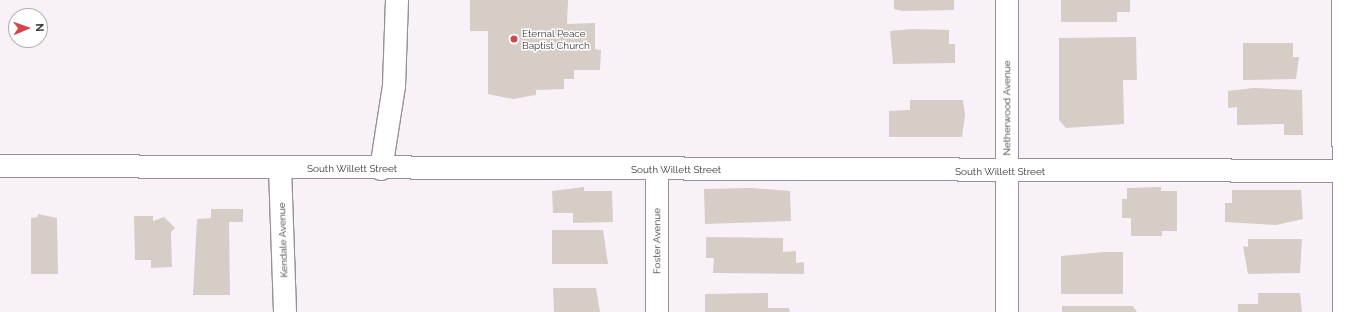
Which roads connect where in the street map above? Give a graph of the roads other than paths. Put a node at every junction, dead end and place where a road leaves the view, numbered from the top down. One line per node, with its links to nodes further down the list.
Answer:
1 (397, 0): 6 (street)
2 (1007, 0): 9 (street, Netherwood Avenue)
3 (1343, 0): 8 (street)
4 (0, 166): 5 (street, South Willett Street)
5 (280, 168): 6 (street, South Willett Street); 10 (street, Kendale Avenue)
6 (381, 169): 7 (street, South Willett Street)
7 (657, 170): 9 (street, South Willett Street); 11 (street, Foster Avenue)
8 (1348, 171): 9 (street, South Willett Street); 13 (street)
9 (1007, 172): 12 (street, Netherwood Avenue)
10 (285, 312)
11 (657, 312)
12 (1007, 312)
13 (1344, 312)

